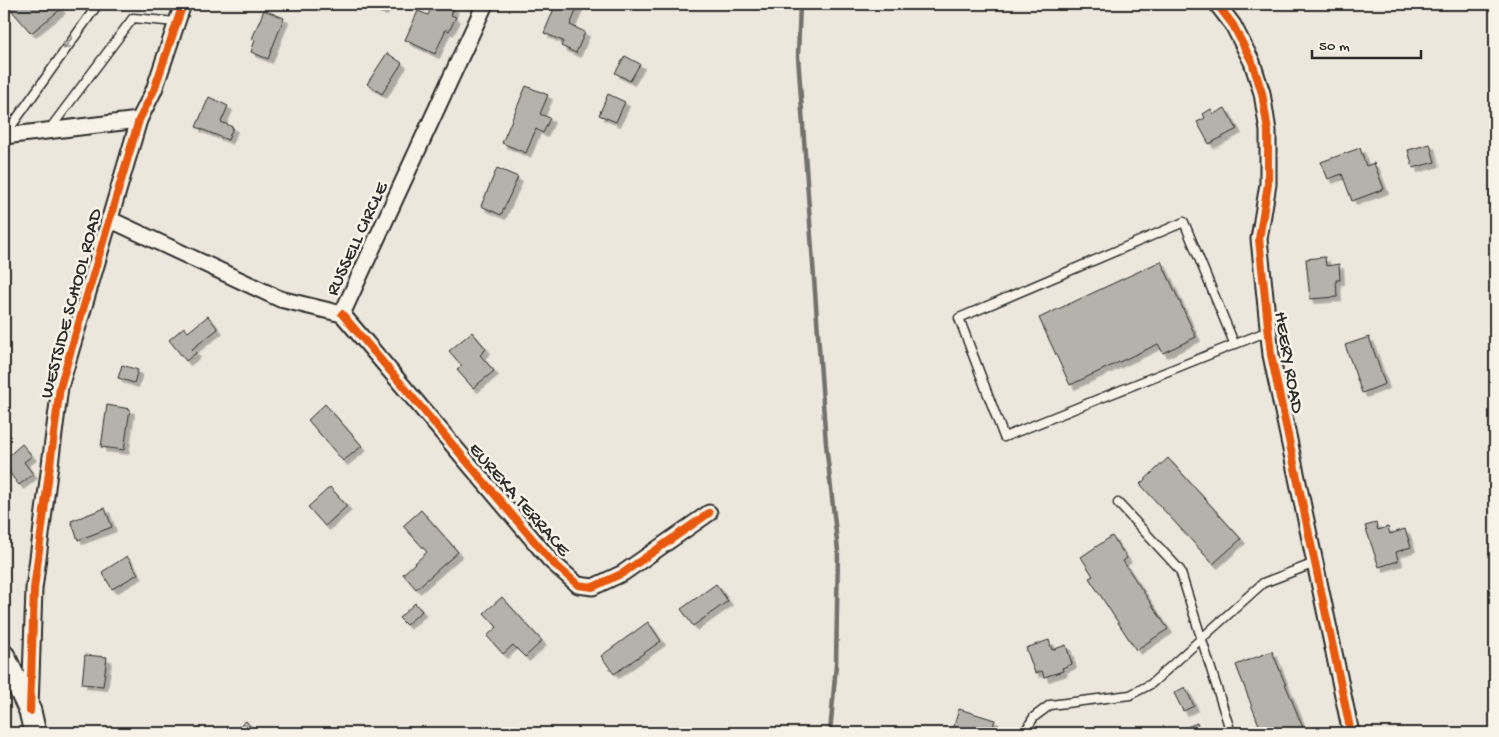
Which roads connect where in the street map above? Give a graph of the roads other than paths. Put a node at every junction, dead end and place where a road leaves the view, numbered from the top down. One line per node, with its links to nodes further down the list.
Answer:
1 (98, 4): 8 (lane, one-way to 8)
2 (183, 4): 5 (street, WESTSIDE SCHOOL ROAD)
3 (485, 4): 10 (street, RUSSELL CIRCLE)
4 (1217, 4): 11 (street, HEERY ROAD)
5 (176, 22): 6 (street, WESTSIDE SCHOOL ROAD); 7 (lane)
6 (139, 120): 7 (street); 9 (street, WESTSIDE SCHOOL ROAD)
7 (48, 131): 8 (street)
8 (4, 136)
9 (109, 219): 10 (street, RUSSELL CIRCLE); 18 (street, WESTSIDE SCHOOL ROAD)
10 (342, 314): 14 (street, EUREKA TERRACE)
11 (1268, 331): 12 (lane); 15 (street, HEERY ROAD)
12 (1234, 343): 12 (lane)
13 (1118, 503): 16 (lane)
14 (709, 513)
15 (1314, 563): 16 (lane); 22 (street, HEERY ROAD)
16 (1201, 639): 20 (lane); 21 (lane)
17 (4, 656): 18 (street)
18 (30, 711): 19 (street)
19 (35, 733)
20 (1024, 733)
21 (1231, 733)
22 (1351, 733)

